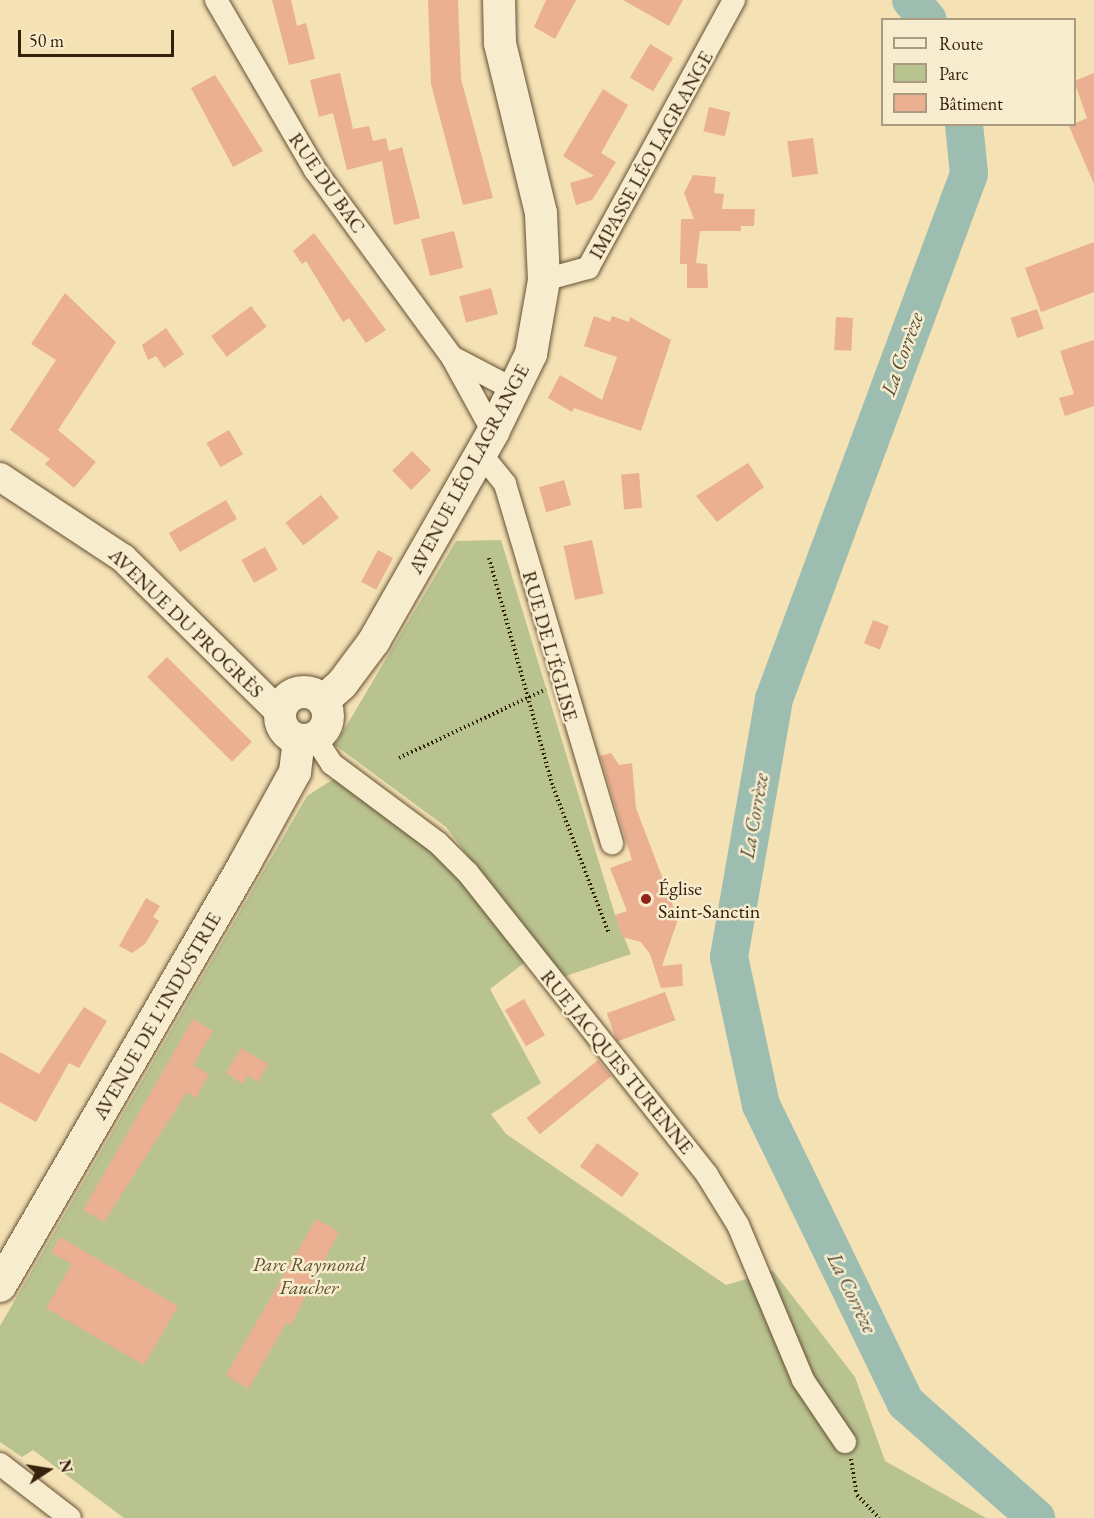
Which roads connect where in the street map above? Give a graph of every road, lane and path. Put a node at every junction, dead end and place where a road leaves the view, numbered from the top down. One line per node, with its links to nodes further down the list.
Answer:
1 (216, 0): 5 (street, RUE DU BAC)
2 (499, 0): 4 (main road, AVENUE LÉO LAGRANGE)
3 (734, 0): 4 (street, IMPASSE LÉO LAGRANGE)
4 (544, 280): 6 (main road, AVENUE LÉO LAGRANGE)
5 (453, 357): 6 (street, RUE DU BAC); 7 (street, RUE DU BAC)
6 (513, 389): 7 (main road, AVENUE LÉO LAGRANGE)
7 (487, 443): 10 (street, RUE DE L'ÉGLISE); 12 (main road, AVENUE LÉO LAGRANGE)
8 (0, 477): 13 (street, AVENUE DU PROGRÈS)
9 (489, 558): 11 (path)
10 (562, 686): 11 (path); 16 (street, RUE DE L'ÉGLISE)
11 (528, 698): 15 (path); 17 (path)
12 (323, 701): 13 (main road); 14 (main road)
13 (280, 713): 14 (main road)
14 (307, 739): 18 (main road, AVENUE DE L'INDUSTRIE); 19 (street, RUE JACQUES TURENNE)
15 (399, 758)
16 (612, 843)
17 (609, 934)
18 (0, 1286)
19 (845, 1442): 22 (path)
20 (0, 1464): 21 (street)
21 (70, 1518)
22 (879, 1518)

